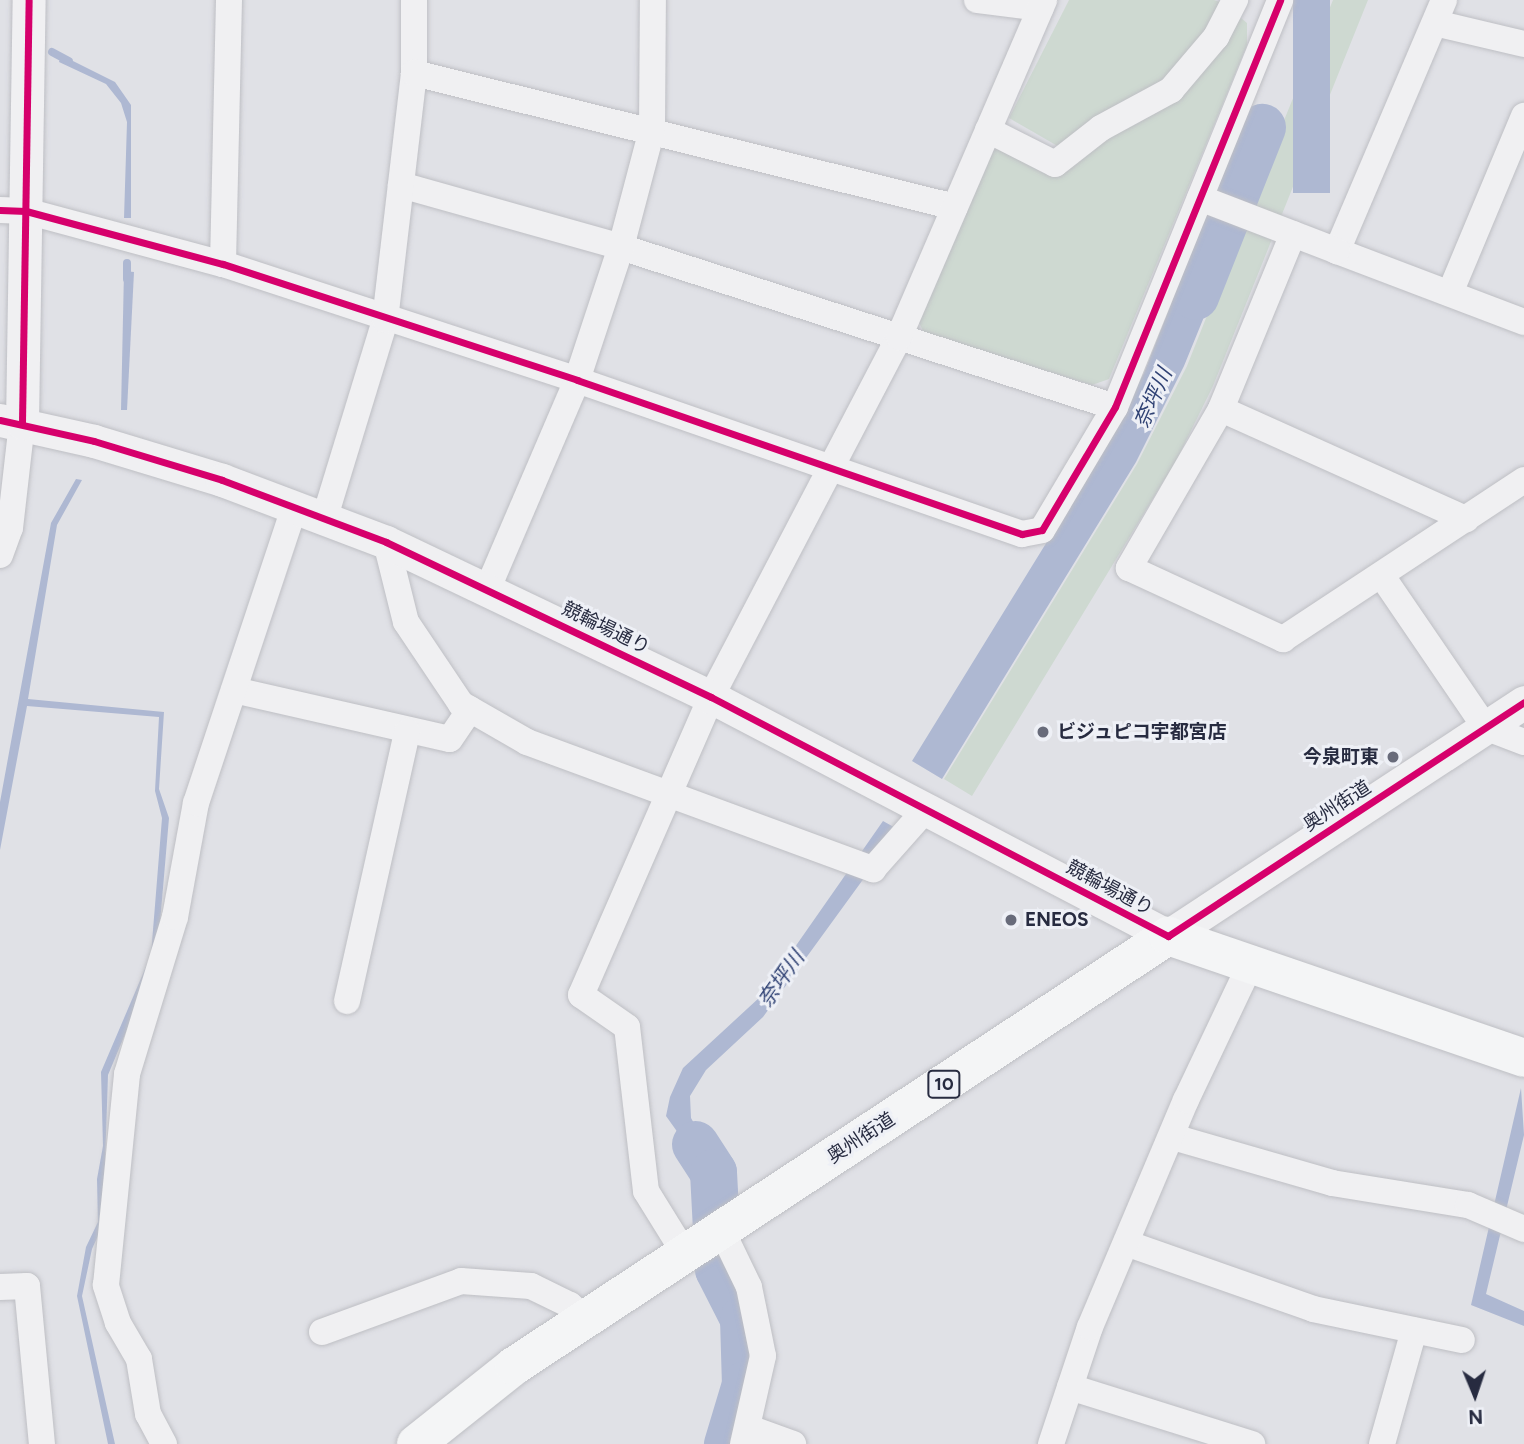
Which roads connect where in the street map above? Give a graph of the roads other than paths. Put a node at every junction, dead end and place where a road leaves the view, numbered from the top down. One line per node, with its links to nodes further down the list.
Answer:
1 (29, 0): 19 (street)
2 (229, 0): 23 (street)
3 (414, 0): 12 (street)
4 (653, 0): 14 (street)
5 (977, 0): 8 (street)
6 (1235, 0): 15 (street)
7 (1241, 0): 9 (street)
8 (1042, 4): 15 (street)
9 (1278, 6): 17 (street)
10 (1440, 11): 11 (street); 22 (street)
11 (1524, 44)
12 (414, 73): 14 (street); 16 (street)
13 (1524, 116): 24 (street)
14 (652, 130): 18 (street); 21 (street)
15 (989, 130): 18 (street)
16 (401, 185): 21 (street); 25 (street)
17 (1200, 198): 20 (street); 29 (street)
18 (955, 207): 27 (street)
19 (13, 211): 23 (street); 31 (street)
20 (1293, 234): 22 (street); 30 (street)
21 (621, 247): 27 (street); 28 (street)
22 (1337, 251): 24 (street)
23 (223, 264): 25 (street)
24 (1450, 293): 26 (street)
25 (385, 320): 28 (street); 36 (street)
26 (1524, 322)
27 (899, 337): 29 (street); 32 (street)
28 (577, 380): 32 (street); 40 (street)
29 (1115, 407): 32 (street)
30 (1221, 409): 35 (street); 39 (street)
31 (11, 421): 34 (street, 競輪場通り); 38 (street)
32 (831, 467): 42 (street)
33 (1524, 480): 35 (street)
34 (294, 508): 36 (street, 競輪場通り); 41 (street)
35 (1466, 519): 39 (street)
36 (324, 520): 37 (street, 競輪場通り)
37 (386, 542): 40 (street, 競輪場通り); 44 (street)
38 (0, 555)
39 (1382, 576): 45 (street)
40 (488, 588): 42 (street, 競輪場通り)
41 (234, 690): 46 (street); 67 (street)
42 (711, 697): 48 (street); 49 (street, 競輪場通り)
43 (1524, 702): 45 (street, 奥州街道)
44 (470, 709): 46 (street); 48 (street)
45 (1485, 727): 47 (street); 50 (street, 奥州街道)
46 (407, 732): 52 (street)
47 (1524, 741)
48 (671, 792): 49 (street); 58 (street)
49 (926, 809): 50 (street, 競輪場通り)
50 (1168, 936): 51 (main road, 競輪場通り); 56 (main road, 奥州街道 / 10)
51 (1251, 963): 53 (main road, 競輪場通り); 54 (street)
52 (347, 1001)
53 (1516, 1048)
54 (1173, 1137): 55 (street); 57 (street)
55 (1524, 1229)
56 (720, 1230): 58 (main road, 奥州街道 / 10); 65 (street)
57 (1126, 1243): 61 (street); 64 (street)
58 (686, 1253): 60 (main road, 奥州街道 / 10)
59 (0, 1287): 66 (street)
60 (585, 1319): 62 (street); 68 (main road, 奥州街道 / 10)
61 (1414, 1330): 63 (street); 72 (street)
62 (323, 1332)
63 (1462, 1340)
64 (1070, 1387): 70 (street); 71 (street)
65 (746, 1436): 69 (street)
66 (42, 1444)
67 (164, 1444)
68 (416, 1444)
69 (793, 1444)
70 (1051, 1444)
71 (1252, 1444)
72 (1382, 1444)

